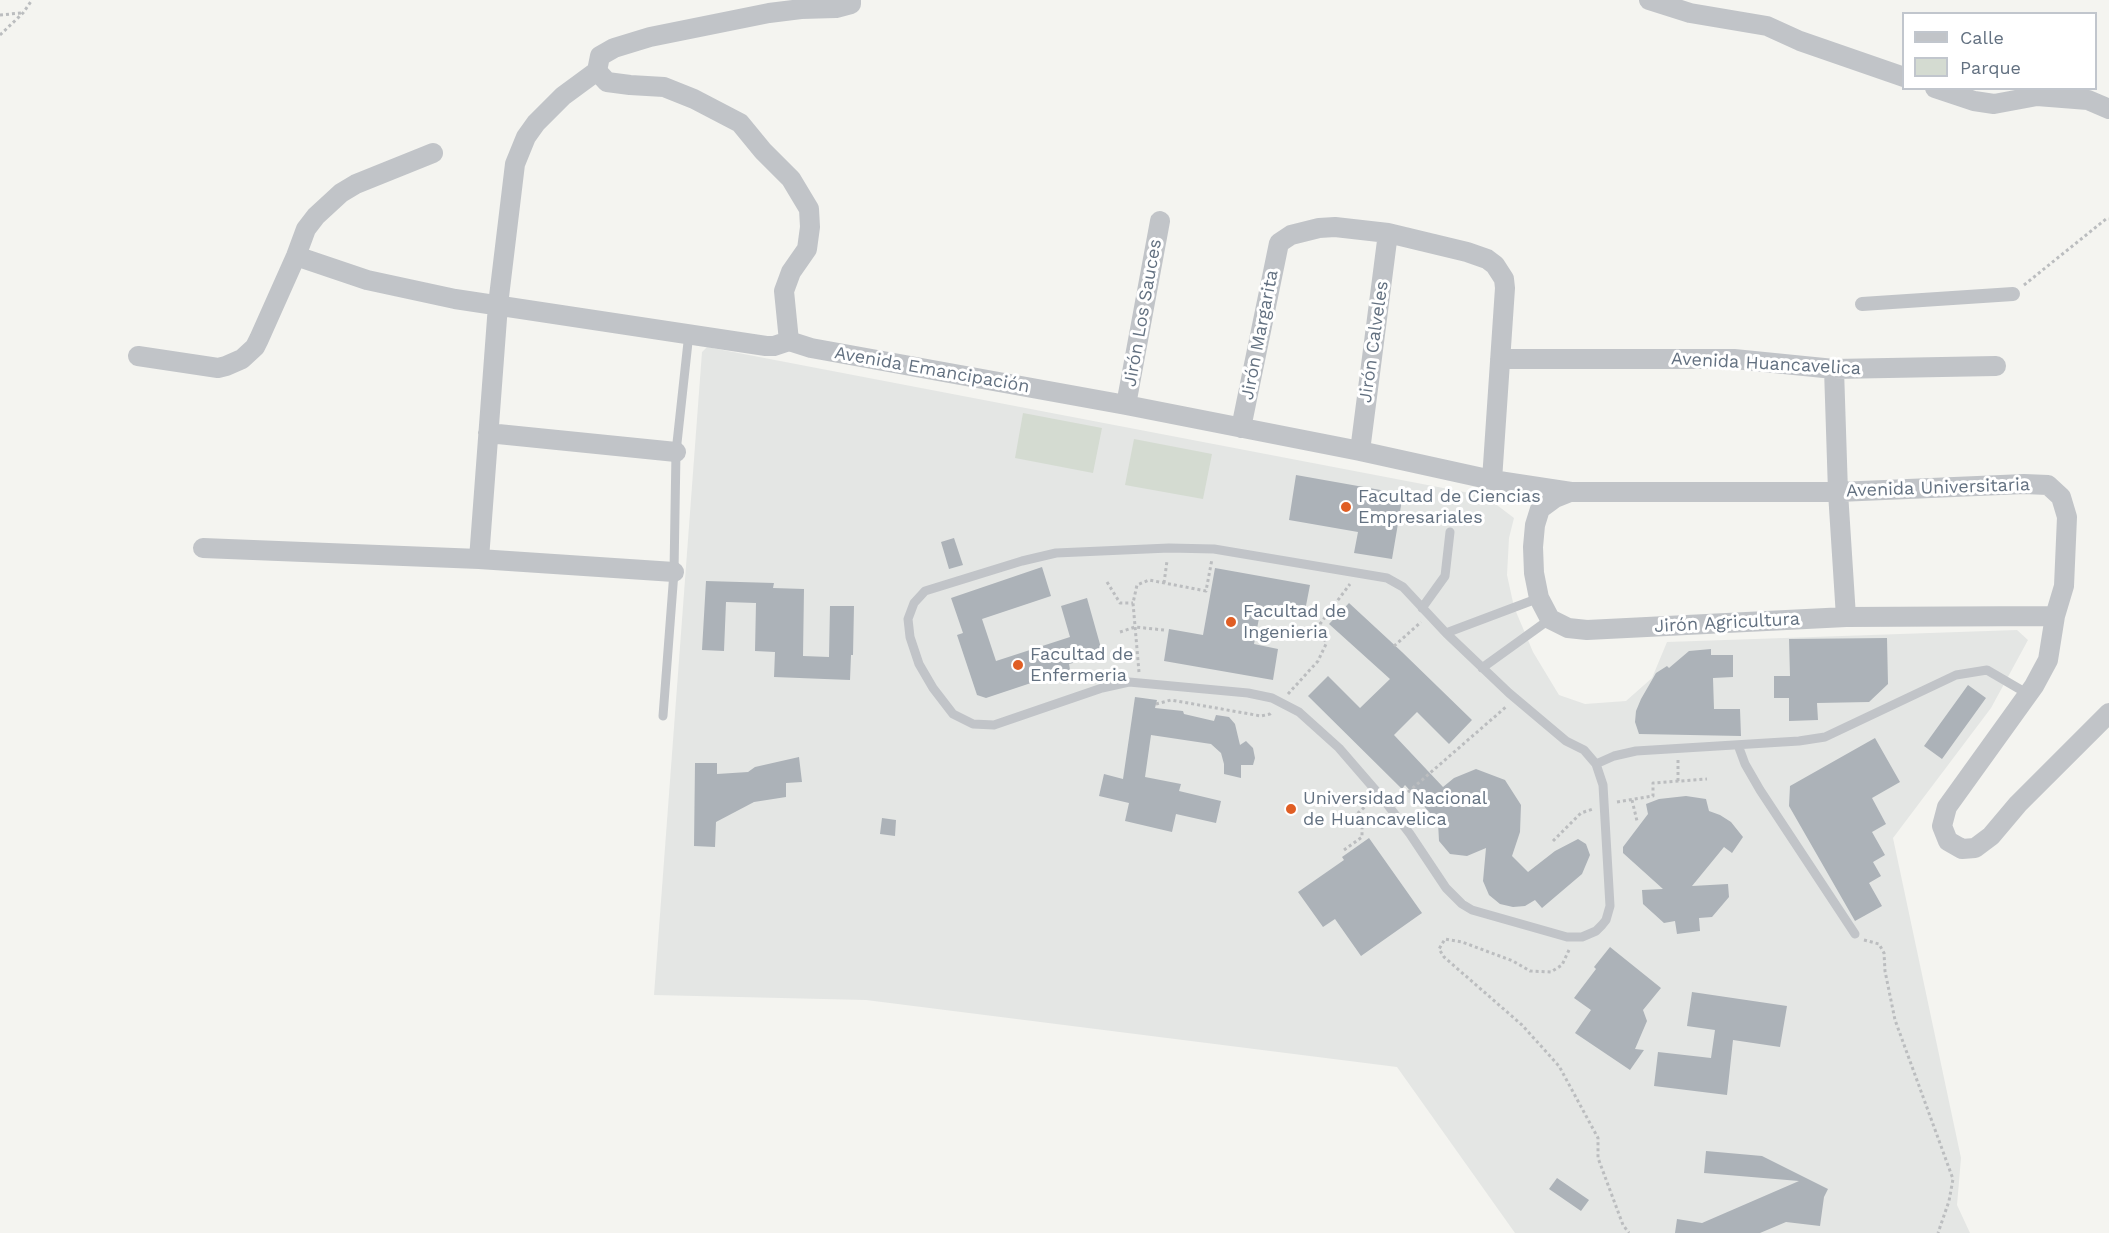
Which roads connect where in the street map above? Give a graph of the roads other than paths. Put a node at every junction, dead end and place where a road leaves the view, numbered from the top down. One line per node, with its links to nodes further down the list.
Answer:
1 (851, 0): 3 (street)
2 (1649, 0): 4 (street)
3 (597, 71): 13 (street); 15 (street)
4 (1902, 76)
5 (1940, 90): 6 (street)
6 (2109, 109)
7 (433, 153): 10 (street)
8 (1160, 221): 20 (street, Jirón Los Sauces)
9 (1388, 233): 17 (street); 21 (street, Jirón Margarita); 23 (street, Jirón Calveles)
10 (296, 256): 13 (street, Avenida Emancipación); 16 (street)
11 (2013, 294): 12 (street)
12 (1862, 304)
13 (498, 305): 14 (street, Avenida Emancipación); 22 (street)
14 (689, 333): 15 (street, Avenida Emancipación); 24 (lane)
15 (789, 341): 20 (street, Avenida Emancipación)
16 (138, 356)
17 (1500, 359): 19 (street, Avenida Huancavelica); 25 (street)
18 (1996, 366): 19 (street, Avenida Huancavelica)
19 (1834, 369): 27 (street)
20 (1126, 405): 21 (street, Avenida Emancipación)
21 (1241, 428): 23 (street, Avenida Emancipación)
22 (488, 433): 24 (street); 30 (street)
23 (1360, 451): 25 (street, Avenida Emancipación)
24 (676, 452): 31 (lane)
25 (1492, 480): 26 (street, Avenida Emancipación)
26 (1571, 492): 27 (street, Avenida Universitaria); 32 (street)
27 (1838, 492): 34 (street, Avenida Universitaria); 35 (street)
28 (1450, 532): 33 (lane)
29 (203, 548): 30 (street)
30 (478, 559): 31 (street)
31 (674, 572): 41 (lane)
32 (1539, 598): 36 (street); 37 (lane)
33 (1426, 611): 37 (lane); 43 (lane)
34 (2055, 616): 35 (street, Jirón Agricultura); 39 (street, Avenida Universitaria)
35 (1846, 617): 36 (street, Jirón Agricultura)
36 (1550, 618): 38 (lane)
37 (1446, 633): 38 (lane)
38 (1482, 668): 43 (lane)
39 (2028, 694): 40 (street, Avenida Universitaria); 42 (lane)
40 (2109, 713)
41 (663, 716)
42 (1738, 745): 43 (lane); 44 (lane)
43 (1596, 764)
44 (1855, 934)

